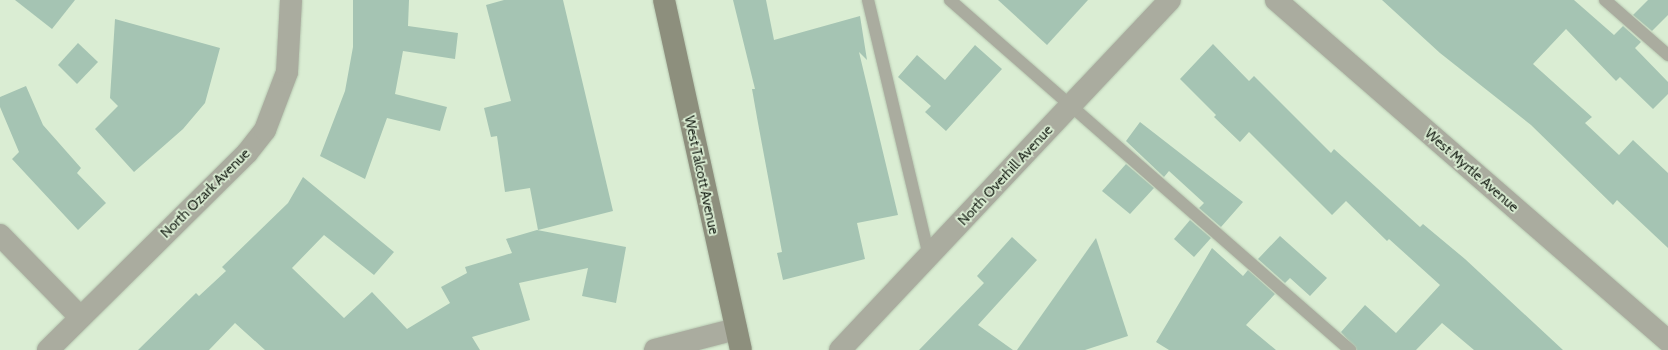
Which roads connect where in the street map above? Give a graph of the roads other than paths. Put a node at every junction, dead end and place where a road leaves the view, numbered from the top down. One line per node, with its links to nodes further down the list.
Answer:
1 (291, 0): 12 (street, North Ozark Avenue)
2 (664, 0): 13 (street, West Talcott Avenue)
3 (868, 0): 11 (lane)
4 (950, 0): 9 (lane)
5 (1170, 0): 9 (street, North Overhill Avenue)
6 (1276, 0): 14 (street, West Myrtle Avenue)
7 (1605, 0): 8 (lane)
8 (1668, 55)
9 (1071, 106): 11 (street, North Overhill Avenue); 19 (lane)
10 (0, 235): 12 (street)
11 (929, 256): 18 (street, North Overhill Avenue)
12 (80, 317): 15 (street, North Ozark Avenue)
13 (736, 329): 16 (street); 17 (street, West Talcott Avenue)
14 (1668, 341)
15 (48, 350)
16 (655, 350)
17 (741, 350)
18 (840, 350)
19 (1350, 350)

